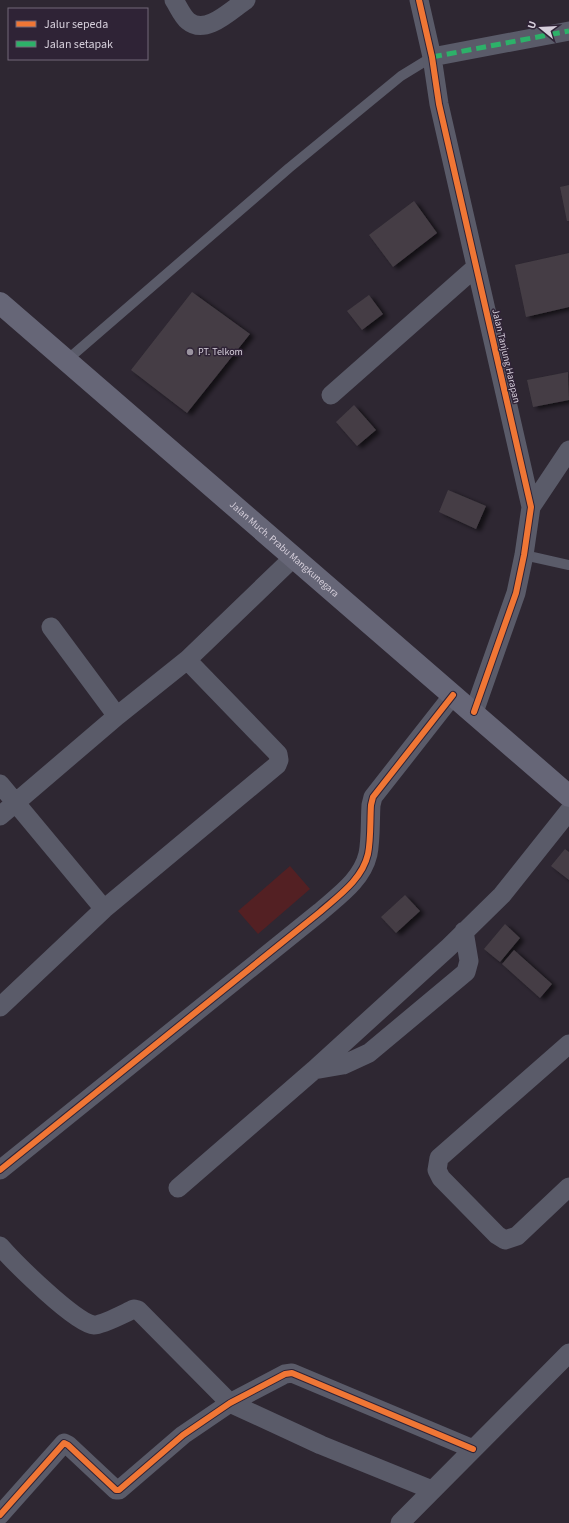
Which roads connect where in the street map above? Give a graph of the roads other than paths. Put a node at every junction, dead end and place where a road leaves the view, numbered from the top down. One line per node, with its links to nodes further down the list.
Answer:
1 (174, 0): 2 (street)
2 (246, 0)
3 (419, 0): 5 (street, Jalan Tanjung Harapan)
4 (569, 31): 5 (street)
5 (432, 57): 6 (street, Jalan Tanjung Harapan); 8 (lane)
6 (476, 267): 9 (street); 11 (street, Jalan Tanjung Harapan)
7 (0, 303): 8 (main road, Jalan Much. Prabu Mangkunegara)
8 (67, 360): 13 (main road, Jalan Much. Prabu Mangkunegara)
9 (331, 395)
10 (569, 450): 11 (street)
11 (531, 507): 12 (street, Jalan Tanjung Harapan)
12 (524, 555): 14 (lane); 18 (street, Jalan Tanjung Harapan)
13 (294, 557): 16 (street); 17 (main road, Jalan Much. Prabu Mangkunegara)
14 (569, 565)
15 (51, 627): 19 (street)
16 (187, 660): 19 (street); 25 (street)
17 (453, 696): 18 (main road, Jalan Much. Prabu Mangkunegara); 30 (street)
18 (474, 712): 21 (main road, Jalan Much. Prabu Mangkunegara)
19 (116, 716): 22 (street)
20 (0, 784): 22 (street)
21 (569, 796)
22 (16, 803): 24 (street); 25 (street)
23 (569, 811): 26 (street)
24 (0, 816)
25 (104, 909): 27 (street)
26 (464, 931): 29 (street); 29 (street)
27 (0, 1007)
28 (569, 1044): 31 (street)
29 (314, 1070): 32 (street)
30 (0, 1170)
31 (569, 1187)
32 (178, 1188)
33 (2, 1252): 35 (street)
34 (569, 1353): 36 (street)
35 (230, 1402): 36 (street); 37 (street); 38 (street)
36 (473, 1449): 37 (street)
37 (432, 1490): 39 (street)
38 (0, 1515)
39 (400, 1523)

